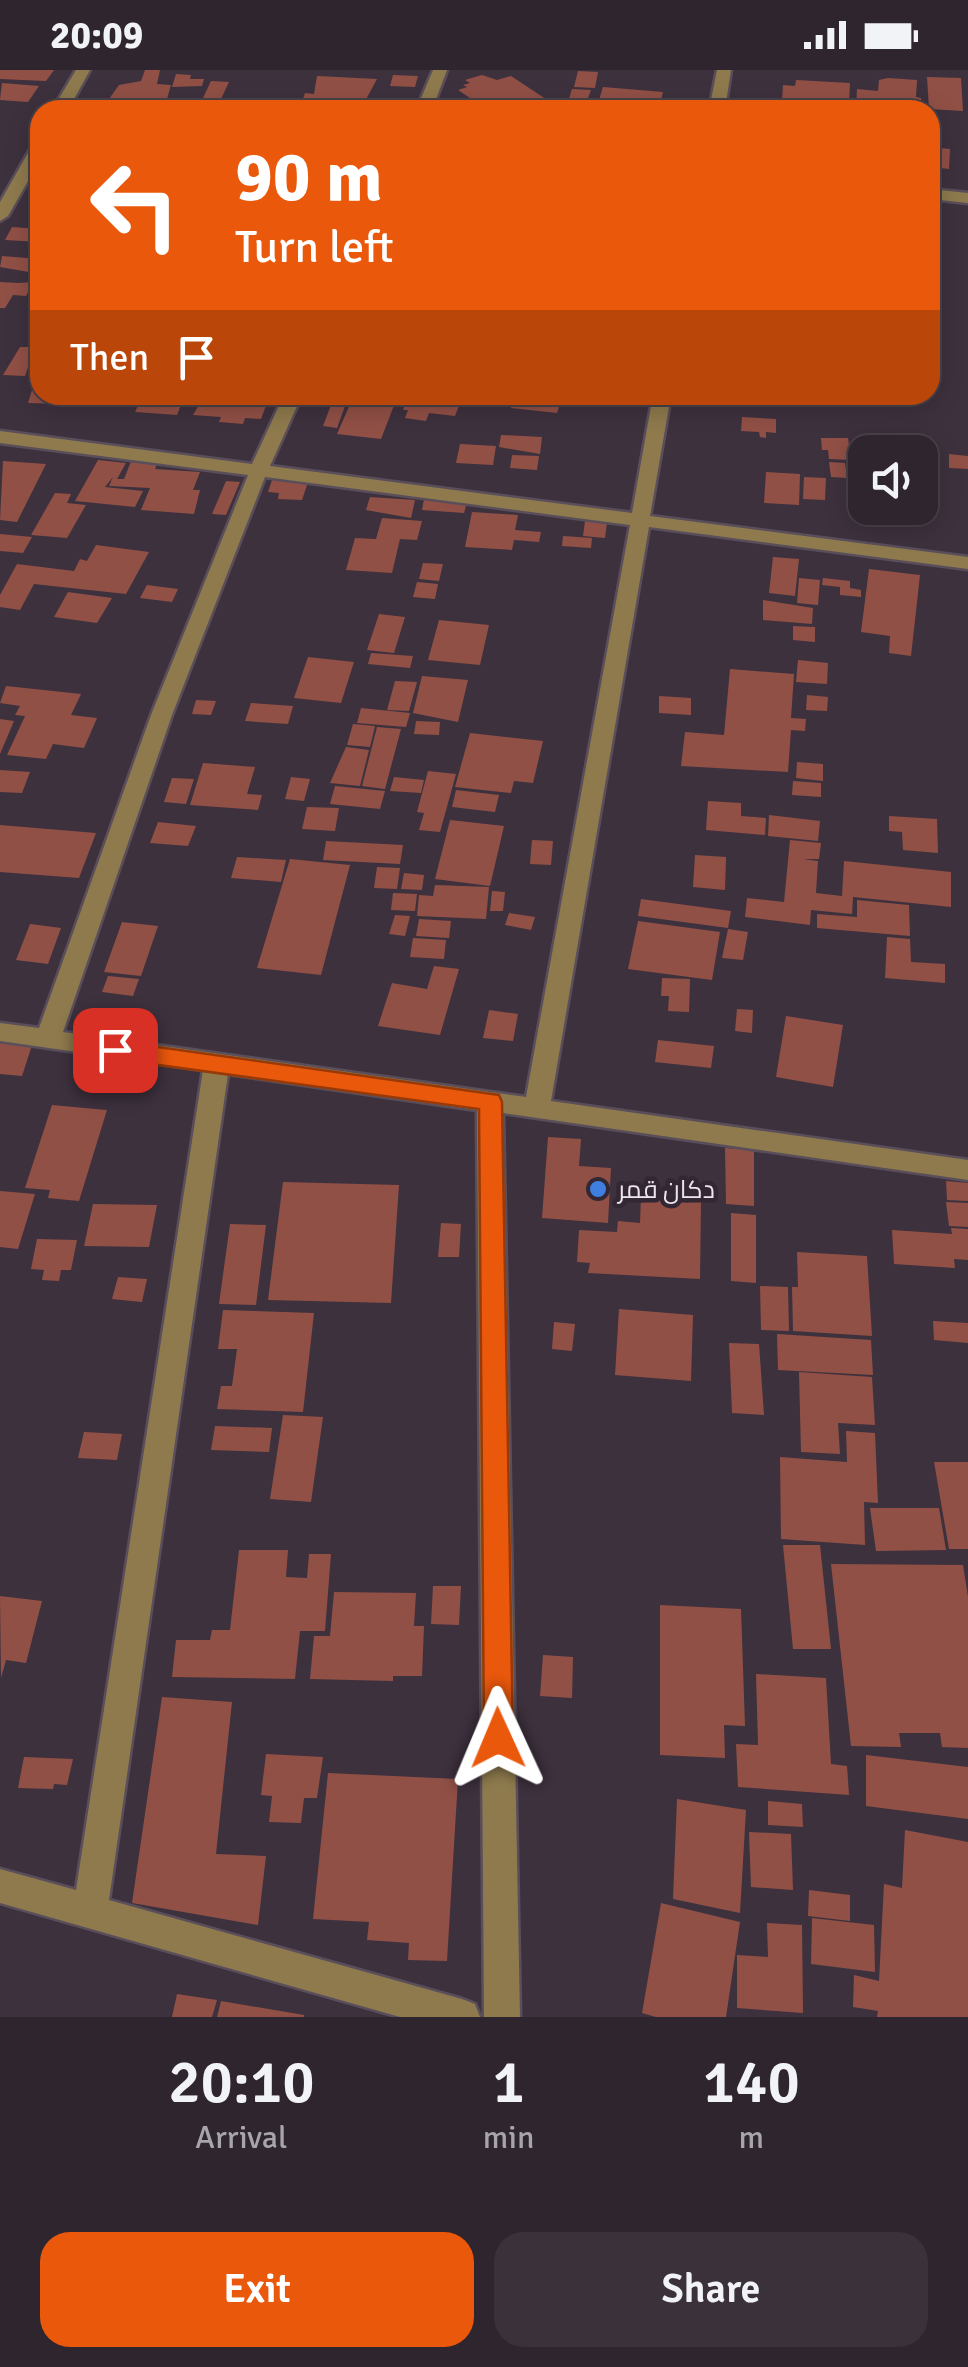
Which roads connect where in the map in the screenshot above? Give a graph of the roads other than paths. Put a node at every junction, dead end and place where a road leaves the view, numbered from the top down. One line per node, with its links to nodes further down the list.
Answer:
1 (83, 70): 4 (street)
2 (440, 70): 5 (street)
3 (724, 70): 6 (street)
4 (66, 100)
5 (428, 100)
6 (719, 100)
7 (30, 164): 10 (street)
8 (940, 195): 9 (street)
9 (968, 198)
10 (0, 216)
11 (288, 405): 14 (street)
12 (660, 405): 15 (street)
13 (0, 437): 14 (street)
14 (259, 468): 15 (street); 18 (street)
15 (637, 522): 16 (street); 21 (street)
16 (968, 562)
17 (0, 1032): 18 (street)
18 (47, 1041): 19 (street)
19 (218, 1063): 20 (street); 24 (street)
20 (490, 1102): 21 (street); 26 (street)
21 (537, 1108): 22 (street)
22 (968, 1170)
23 (0, 1886): 24 (street)
24 (90, 1911): 25 (street)
25 (462, 2017)
26 (502, 2017)

